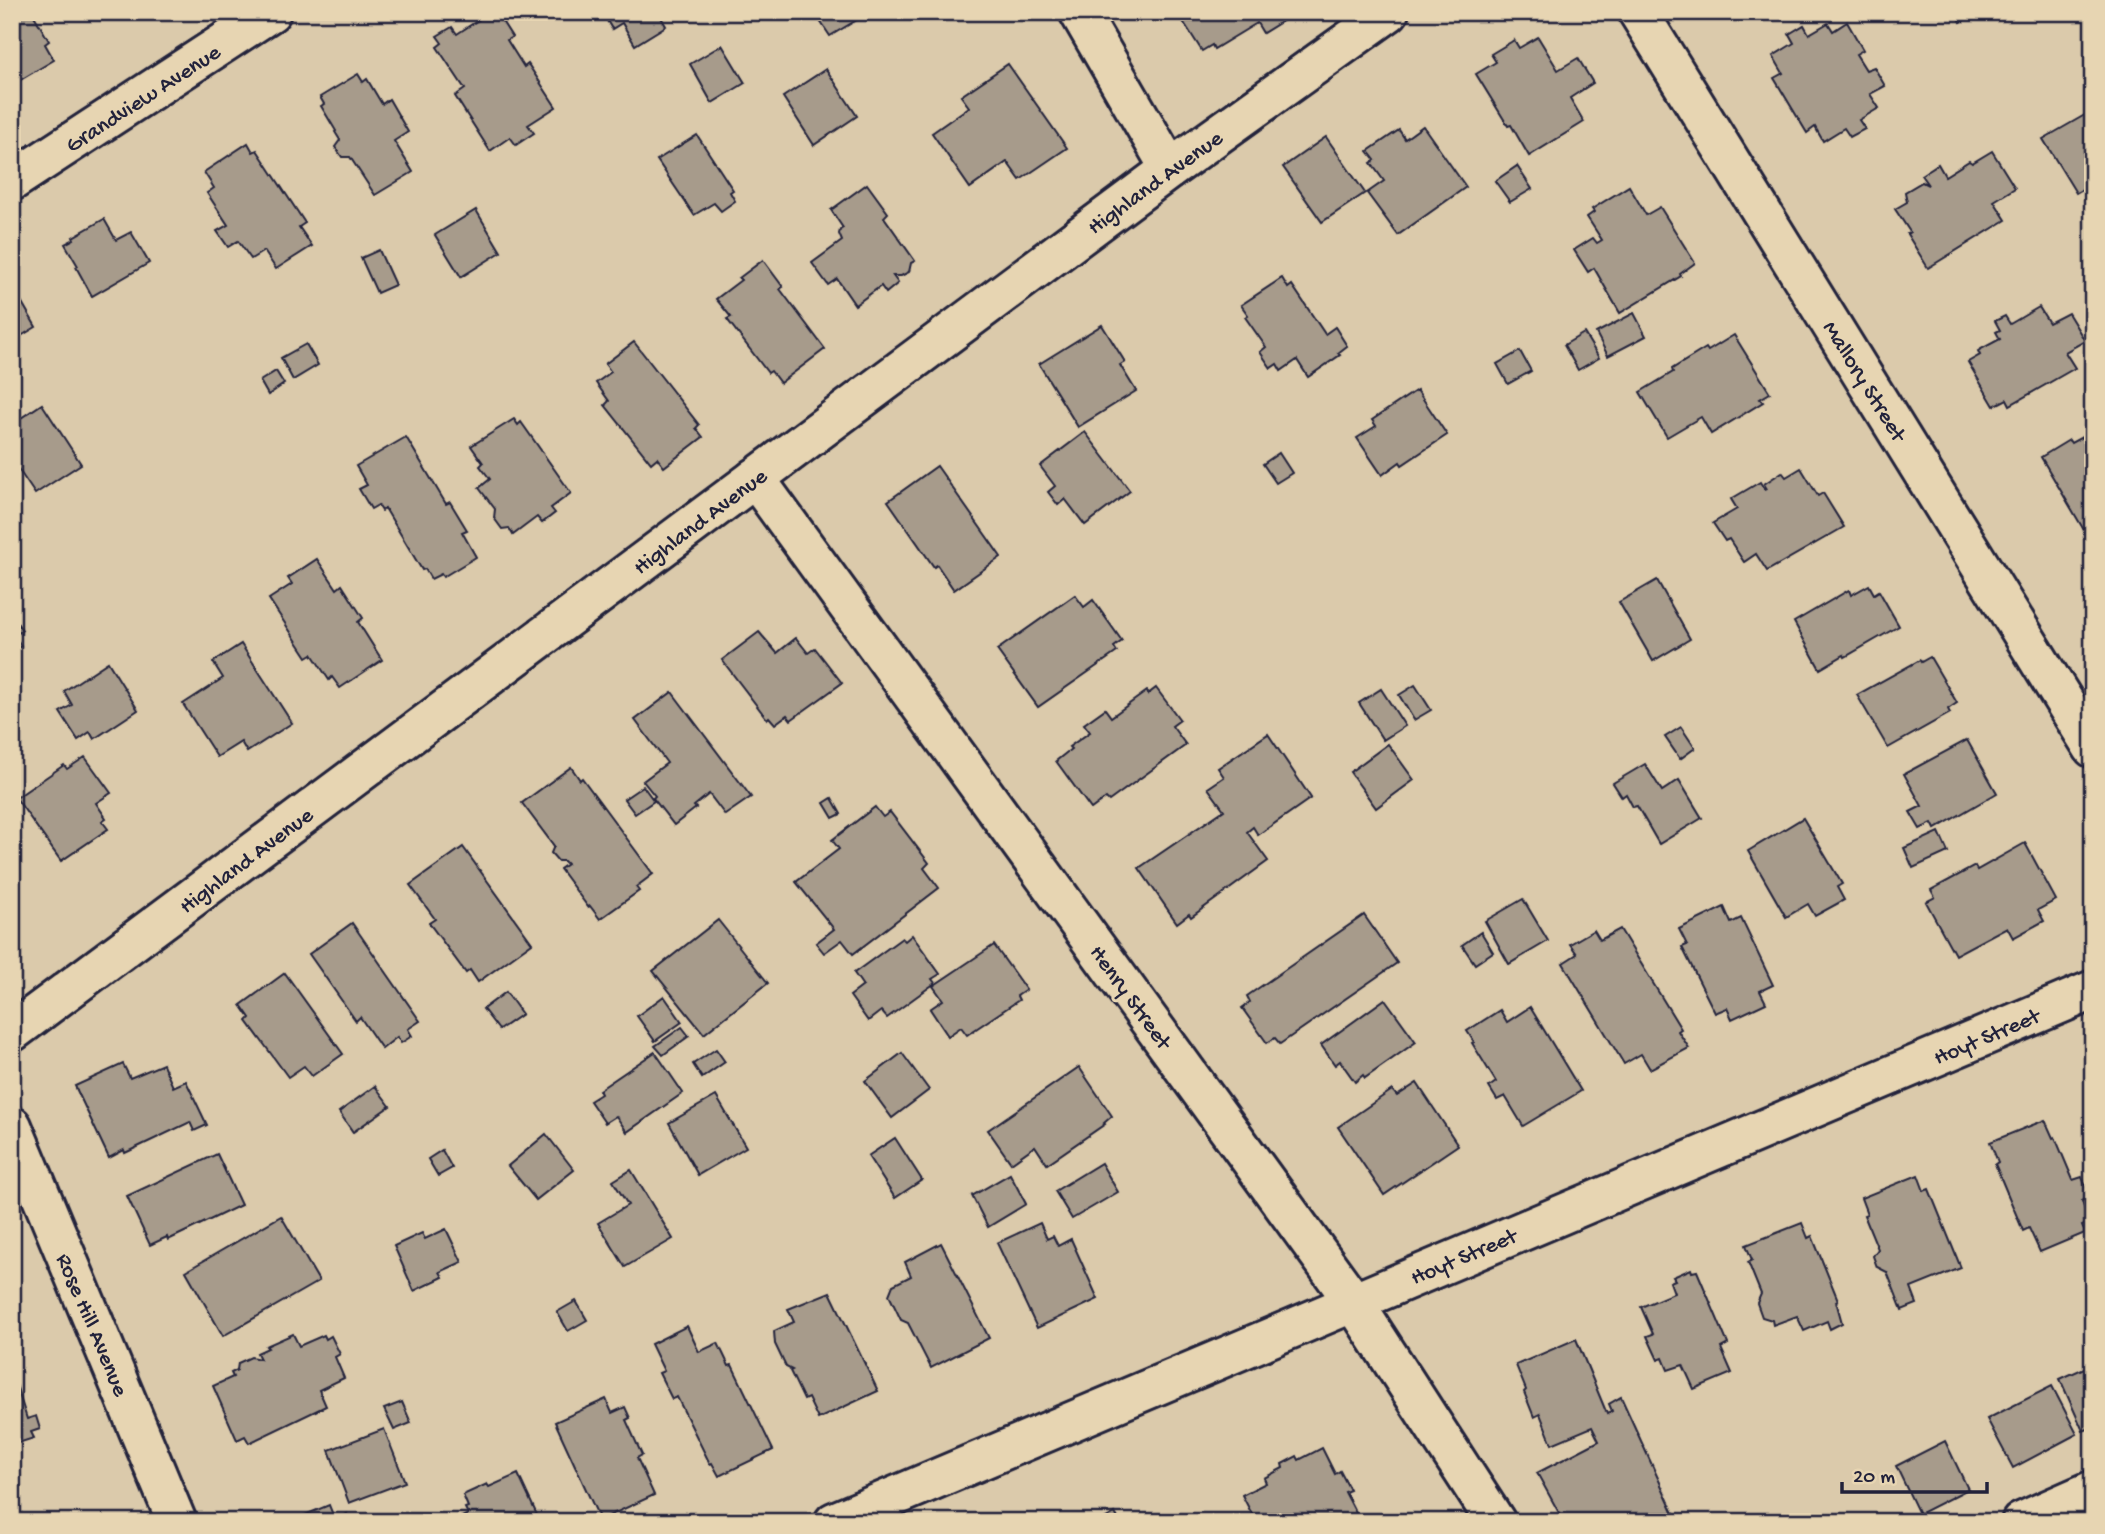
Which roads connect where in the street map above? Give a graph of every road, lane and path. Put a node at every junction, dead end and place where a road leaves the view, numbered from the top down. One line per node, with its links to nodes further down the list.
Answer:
1 (271, 12): 6 (street, Grandview Avenue)
2 (1079, 12): 5 (street)
3 (1390, 12): 5 (street, Highland Avenue)
4 (1639, 12): 8 (street, Mallory Street)
5 (1170, 169): 7 (street, Highland Avenue)
6 (12, 181)
7 (755, 478): 10 (street, Highland Avenue); 12 (street, Henry Street)
8 (2093, 748)
9 (2093, 990): 12 (street, Hoyt Street)
10 (12, 1032)
11 (12, 1126): 14 (street, Rose Hill Avenue)
12 (1353, 1301): 15 (street, Hoyt Street); 16 (street, Henry Street)
13 (2093, 1490): 17 (street)
14 (177, 1522)
15 (834, 1522)
16 (1496, 1522)
17 (2021, 1522)

